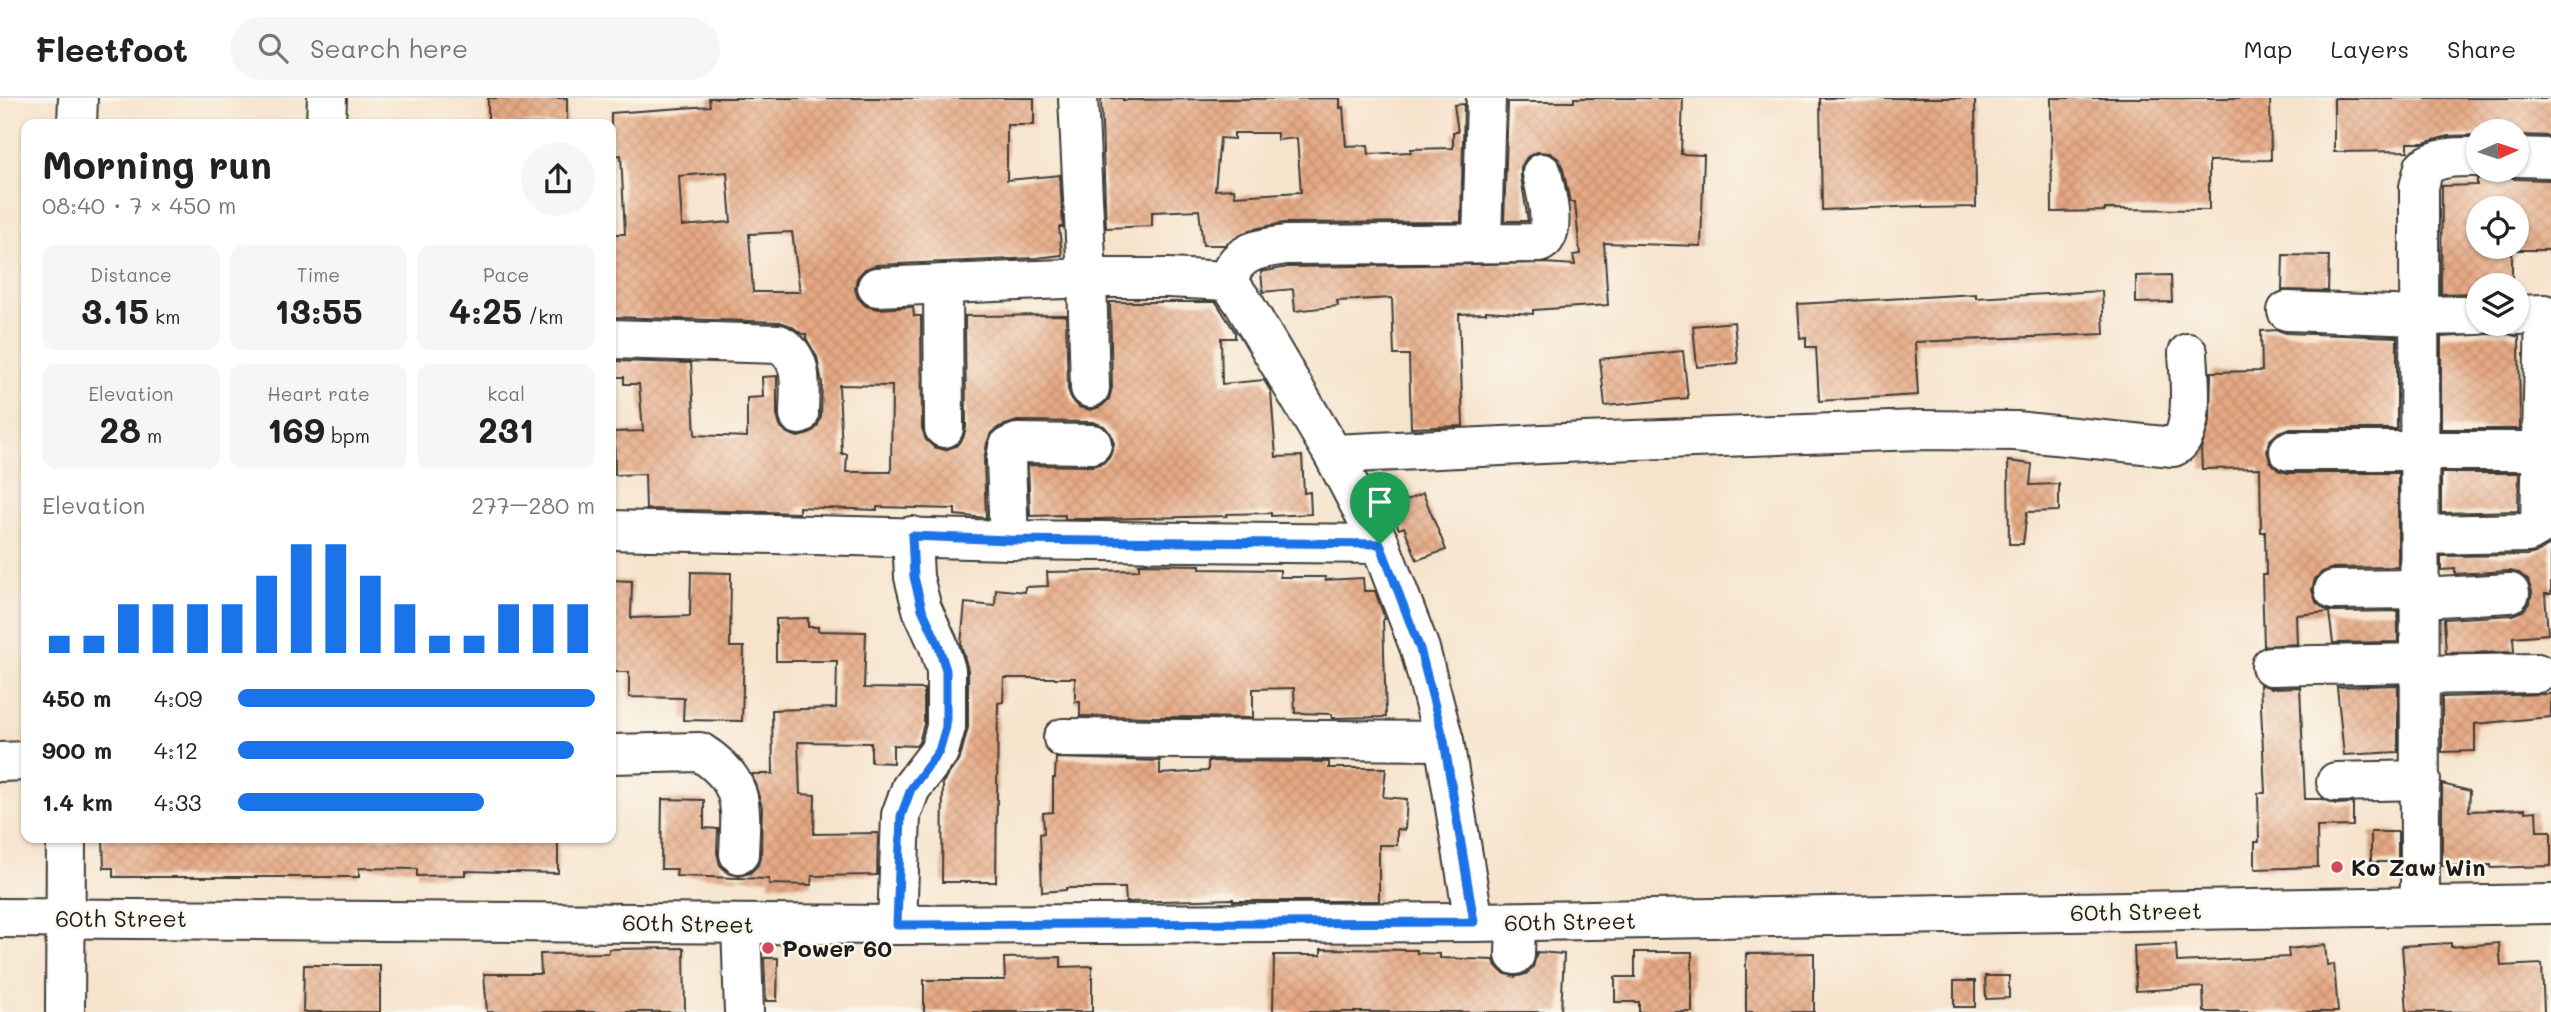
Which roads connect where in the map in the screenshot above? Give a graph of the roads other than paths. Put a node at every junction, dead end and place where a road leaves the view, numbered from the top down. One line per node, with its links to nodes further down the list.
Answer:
1 (78, 98): 5 (street)
2 (327, 98): 6 (street)
3 (1078, 98): 12 (street)
4 (1486, 98): 11 (street)
5 (77, 119)
6 (326, 119)
7 (2466, 157): 19 (street)
8 (2529, 157): 9 (street)
9 (2551, 158)
10 (1542, 173): 11 (street)
11 (1482, 242): 13 (street)
12 (1087, 278): 13 (street); 14 (street); 22 (street)
13 (1228, 281): 29 (street)
14 (943, 284): 15 (street); 24 (street)
15 (877, 287)
16 (2287, 311): 19 (street)
17 (2466, 315): 19 (street)
18 (2529, 315): 27 (street)
19 (2418, 316): 28 (street)
20 (616, 339): 23 (street)
21 (2188, 353): 29 (street)
22 (1090, 388)
23 (799, 415)
24 (944, 428)
25 (1092, 444): 33 (street)
26 (2290, 451): 28 (street)
27 (2543, 451): 28 (street); 31 (street)
28 (2418, 452): 31 (street)
29 (1333, 454): 34 (street)
30 (616, 530): 32 (street)
31 (2421, 535): 37 (street)
32 (912, 536): 33 (street); 56 (street)
33 (1009, 540): 34 (street)
34 (1380, 544): 42 (street)
35 (2334, 590): 37 (street)
36 (2510, 593): 37 (street)
37 (2421, 594): 39 (street)
38 (2270, 666): 39 (street)
39 (2421, 669): 40 (street); 46 (street)
40 (2537, 673)
41 (1063, 738): 42 (street)
42 (1444, 741): 54 (street)
43 (616, 754): 49 (street)
44 (21, 761): 45 (street)
45 (0, 762)
46 (2421, 780): 47 (street); 51 (street)
47 (2336, 782)
48 (66, 843): 52 (street)
49 (739, 854)
50 (2551, 904): 51 (street, 60th Street)
51 (2420, 906): 54 (street, 60th Street)
52 (67, 917): 53 (street, 60th Street); 55 (street, 60th Street); 57 (street)
53 (0, 918)
54 (1474, 922): 56 (street, 60th Street)
55 (741, 924): 56 (street, 60th Street); 58 (street)
56 (897, 925)
57 (65, 1012)
58 (744, 1012)

